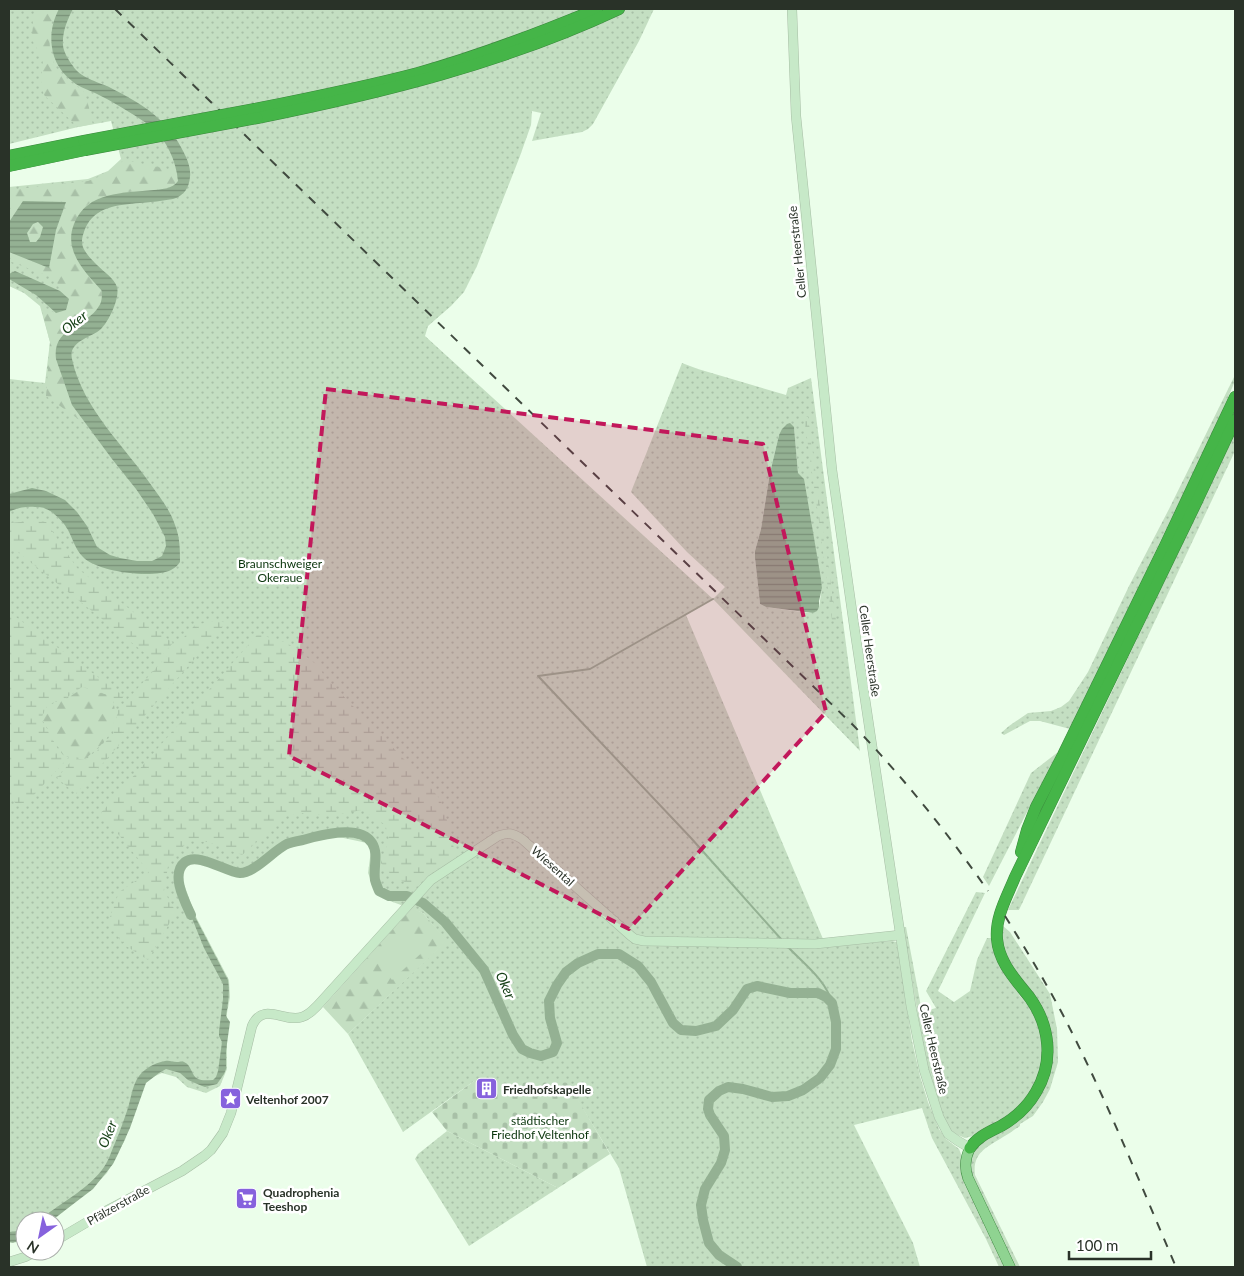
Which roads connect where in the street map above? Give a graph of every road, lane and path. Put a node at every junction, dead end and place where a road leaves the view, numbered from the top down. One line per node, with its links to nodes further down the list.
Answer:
1 (597, 9): 4 (highway)
2 (619, 9): 4 (highway)
3 (792, 9): 11 (main road, Celler Heerstraße)
4 (546, 35): 5 (highway, bridge)
5 (85, 145): 6 (highway); 7 (highway)
6 (9, 156)
7 (9, 166)
8 (1235, 397): 10 (highway)
9 (1235, 420): 10 (highway)
10 (1015, 877): 13 (highway)
11 (900, 935): 12 (main road, Wiesental); 13 (main road, Celler Heerstraße)
12 (264, 1014): 14 (main road, Pfälzerstraße)
13 (970, 1148): 15 (main road)
14 (65, 1235)
15 (1010, 1267)

